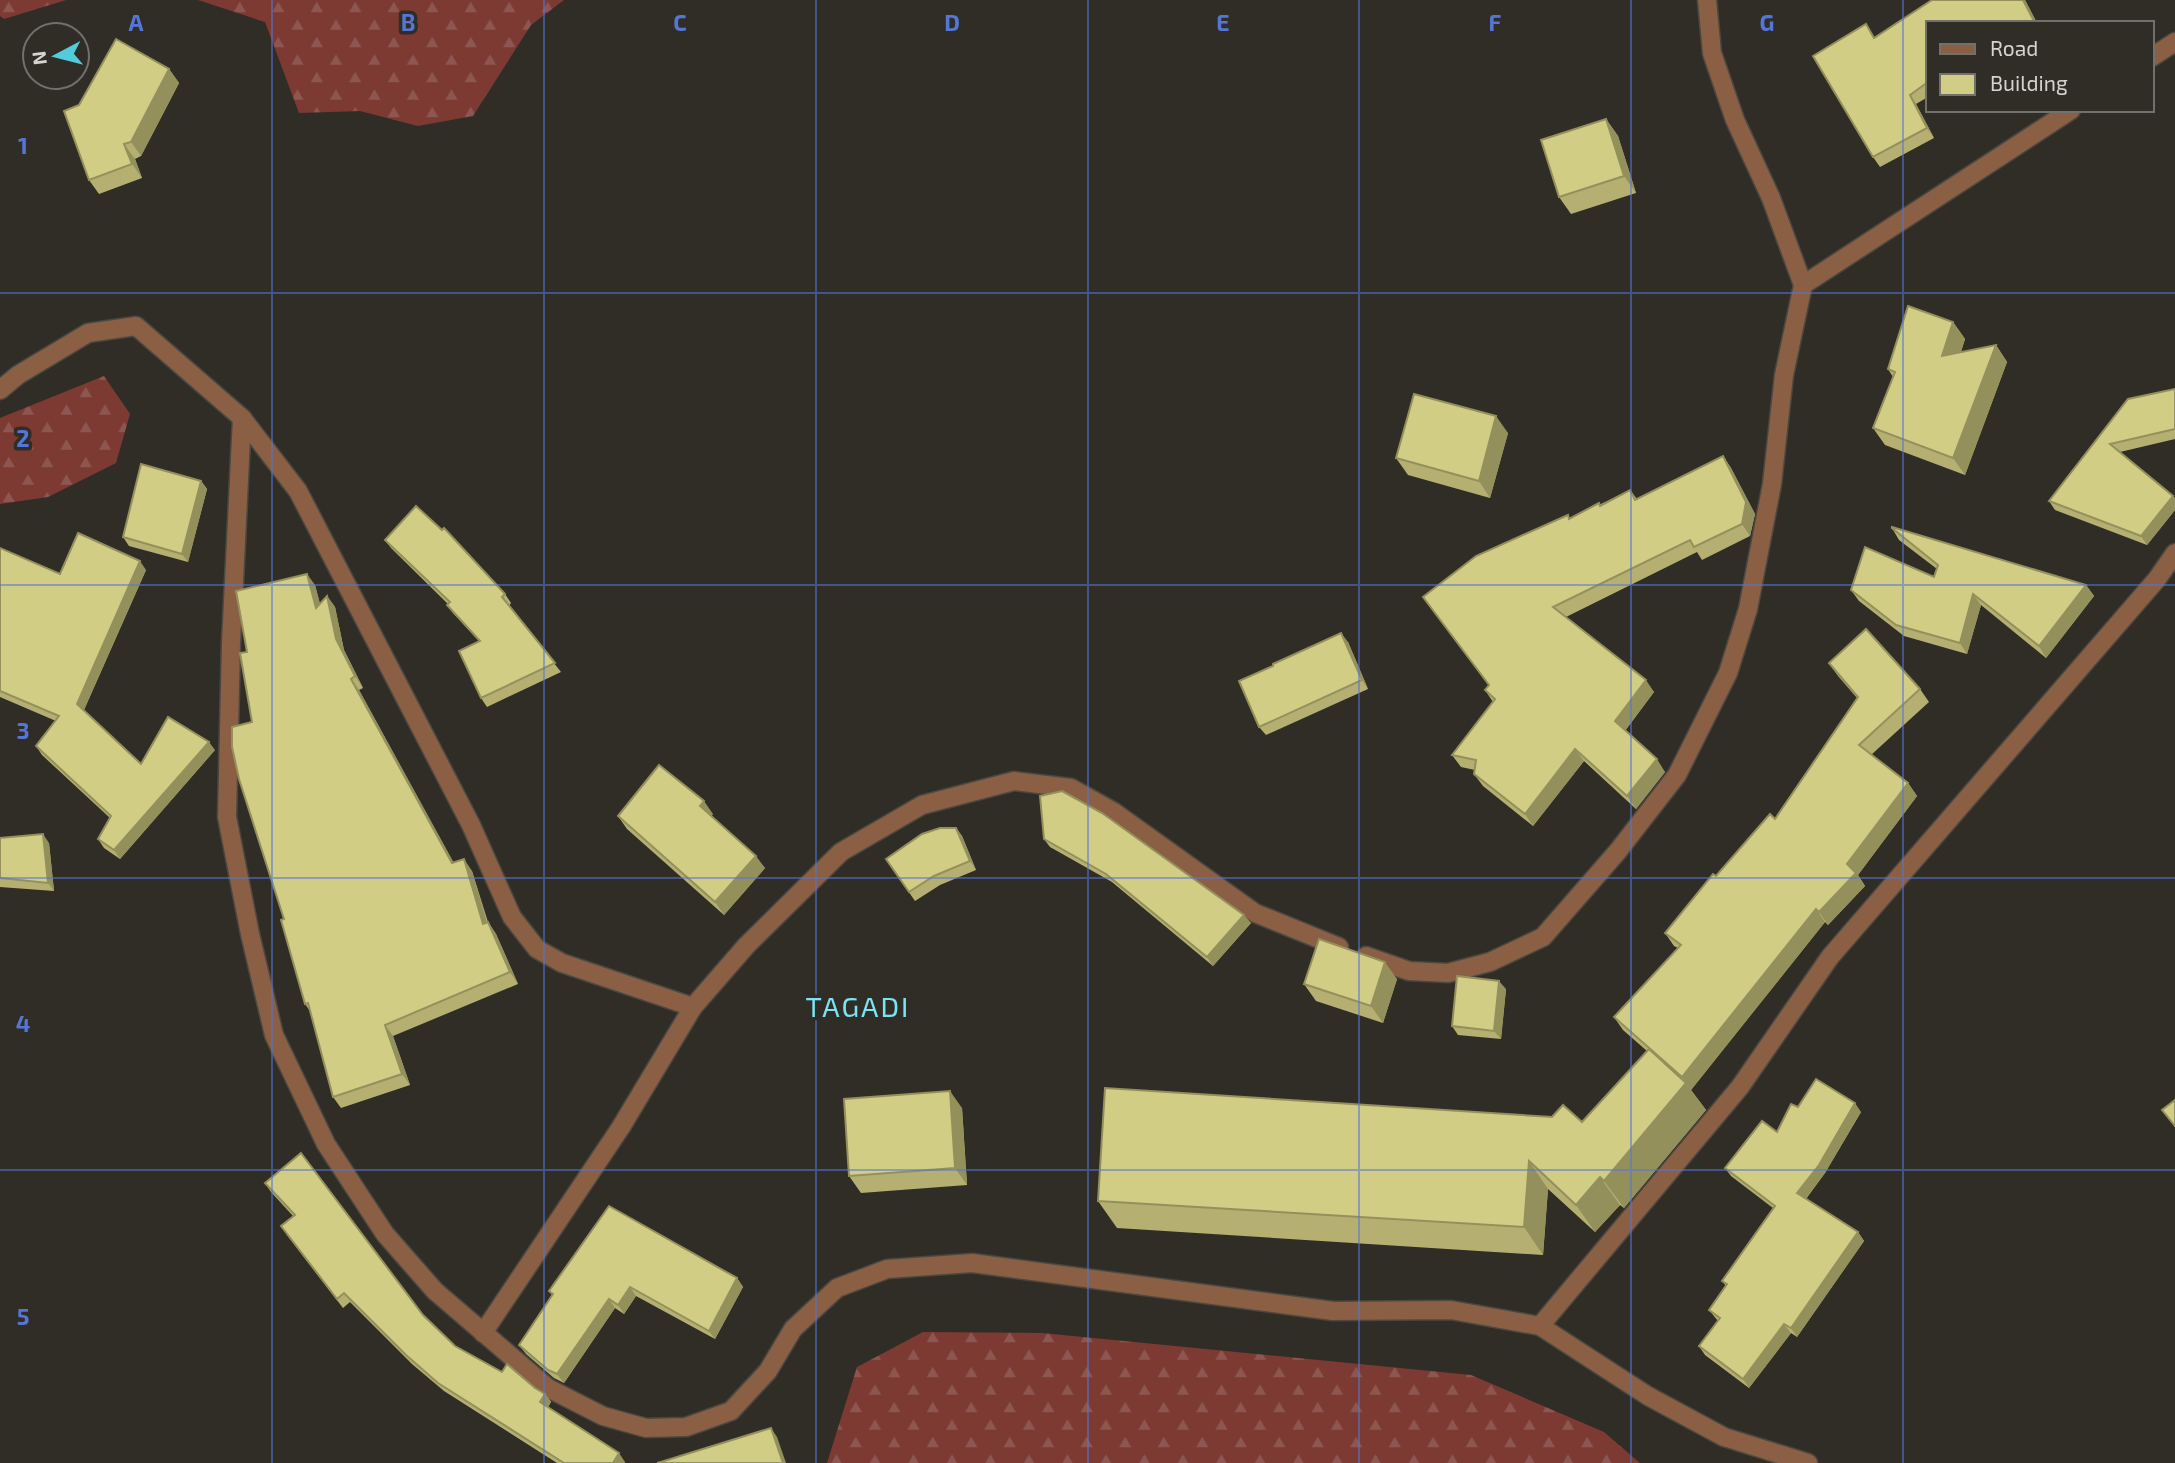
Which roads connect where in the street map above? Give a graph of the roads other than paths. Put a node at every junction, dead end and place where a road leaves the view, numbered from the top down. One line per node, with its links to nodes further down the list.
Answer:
1 (1707, 0): 5 (street)
2 (2175, 42): 3 (street)
3 (2154, 56)
4 (2068, 112): 5 (street)
5 (1803, 285): 9 (street)
6 (0, 390): 7 (street)
7 (242, 418): 9 (street); 11 (street)
8 (2175, 553): 10 (street)
9 (693, 1007): 11 (street)
10 (1540, 1326): 11 (street); 12 (street)
11 (483, 1333)
12 (1808, 1463)

